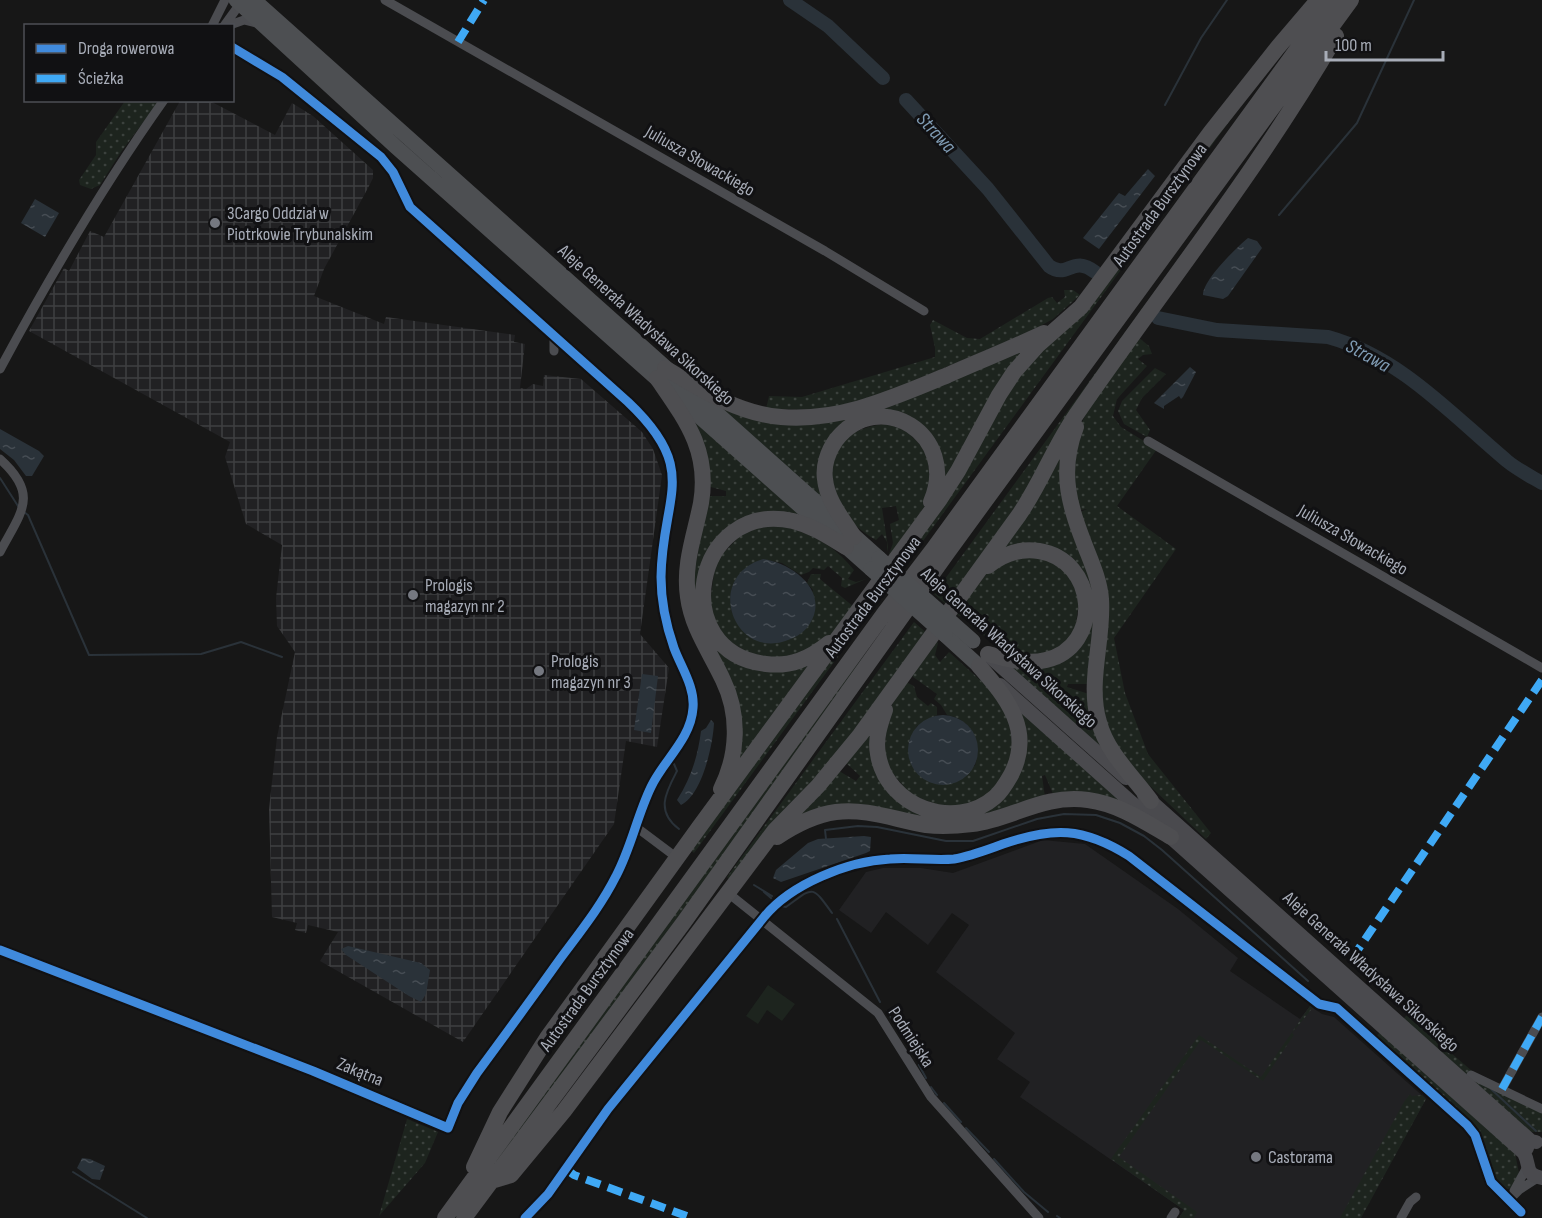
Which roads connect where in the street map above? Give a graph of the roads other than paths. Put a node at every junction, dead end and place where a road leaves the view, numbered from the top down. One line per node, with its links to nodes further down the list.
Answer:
1 (385, 0): 14 (street, Juliusza Słowackiego)
2 (1318, 0): 15 (highway)
3 (1333, 0): 49 (highway, Autostrada Bursztynowa)
4 (1351, 0): 48 (highway, Autostrada Bursztynowa)
5 (1357, 0): 20 (highway)
6 (239, 1): 7 (street); 8 (street); 10 (main road); 13 (main road)
7 (214, 24)
8 (227, 24)
9 (231, 24): 10 (street)
10 (267, 29): 13 (main road)
11 (234, 48): 16 (street)
12 (163, 102): 18 (street)
13 (400, 141): 19 (main road, Aleje Generała Władysława Sikorskiego)
14 (924, 311)
15 (1066, 321): 19 (highway); 23 (highway)
16 (554, 336): 17 (street); 34 (street)
17 (554, 351)
18 (0, 369)
19 (661, 373): 24 (main road, Aleje Generała Władysława Sikorskiego); 33 (highway)
20 (1095, 389): 27 (highway); 32 (highway)
21 (1148, 441): 30 (street, Juliusza Słowackiego)
22 (0, 459): 25 (street)
23 (921, 523): 24 (highway); 28 (highway)
24 (850, 542): 26 (main road, Aleje Generała Władysława Sikorskiego); 28 (highway)
25 (0, 552)
26 (875, 564): 29 (main road, Aleje Generała Władysława Sikorskiego, bridge); 29 (main road, Aleje Generała Władysława Sikorskiego, bridge)
27 (972, 582): 29 (highway); 31 (highway)
28 (854, 616): 33 (highway)
29 (983, 660): 31 (highway); 32 (main road, Aleje Generała Władysława Sikorskiego); 35 (main road, Aleje Generała Władysława Sikorskiego)
30 (1542, 668)
31 (893, 691): 37 (highway)
32 (1151, 801): 45 (main road, Aleje Generała Władysława Sikorskiego)
33 (705, 819): 49 (highway)
34 (636, 827): 36 (street); 40 (street, Zakątna)
35 (1171, 837): 37 (highway); 46 (main road, Aleje Generała Władysława Sikorskiego)
36 (672, 854)
37 (752, 860): 48 (highway)
38 (733, 897): 39 (street, Podmiejska)
39 (762, 919): 51 (street); 55 (street); 56 (street, Podmiejska)
40 (0, 950)
41 (1542, 1017): 43 (street)
42 (1471, 1075): 43 (street)
43 (1502, 1089): 44 (street)
44 (1542, 1109)
45 (1539, 1141): 46 (main road)
46 (1526, 1160): 47 (main road, Aleje Generała Władysława Sikorskiego); 51 (street)
47 (1540, 1177): 51 (street)
48 (491, 1181): 54 (highway, Autostrada Bursztynowa)
49 (463, 1193): 53 (highway, Autostrada Bursztynowa)
50 (1416, 1197): 57 (street)
51 (1509, 1200): 52 (street)
52 (1521, 1212)
53 (445, 1218)
54 (464, 1218)
55 (525, 1218)
56 (1039, 1218)
57 (1401, 1218)

